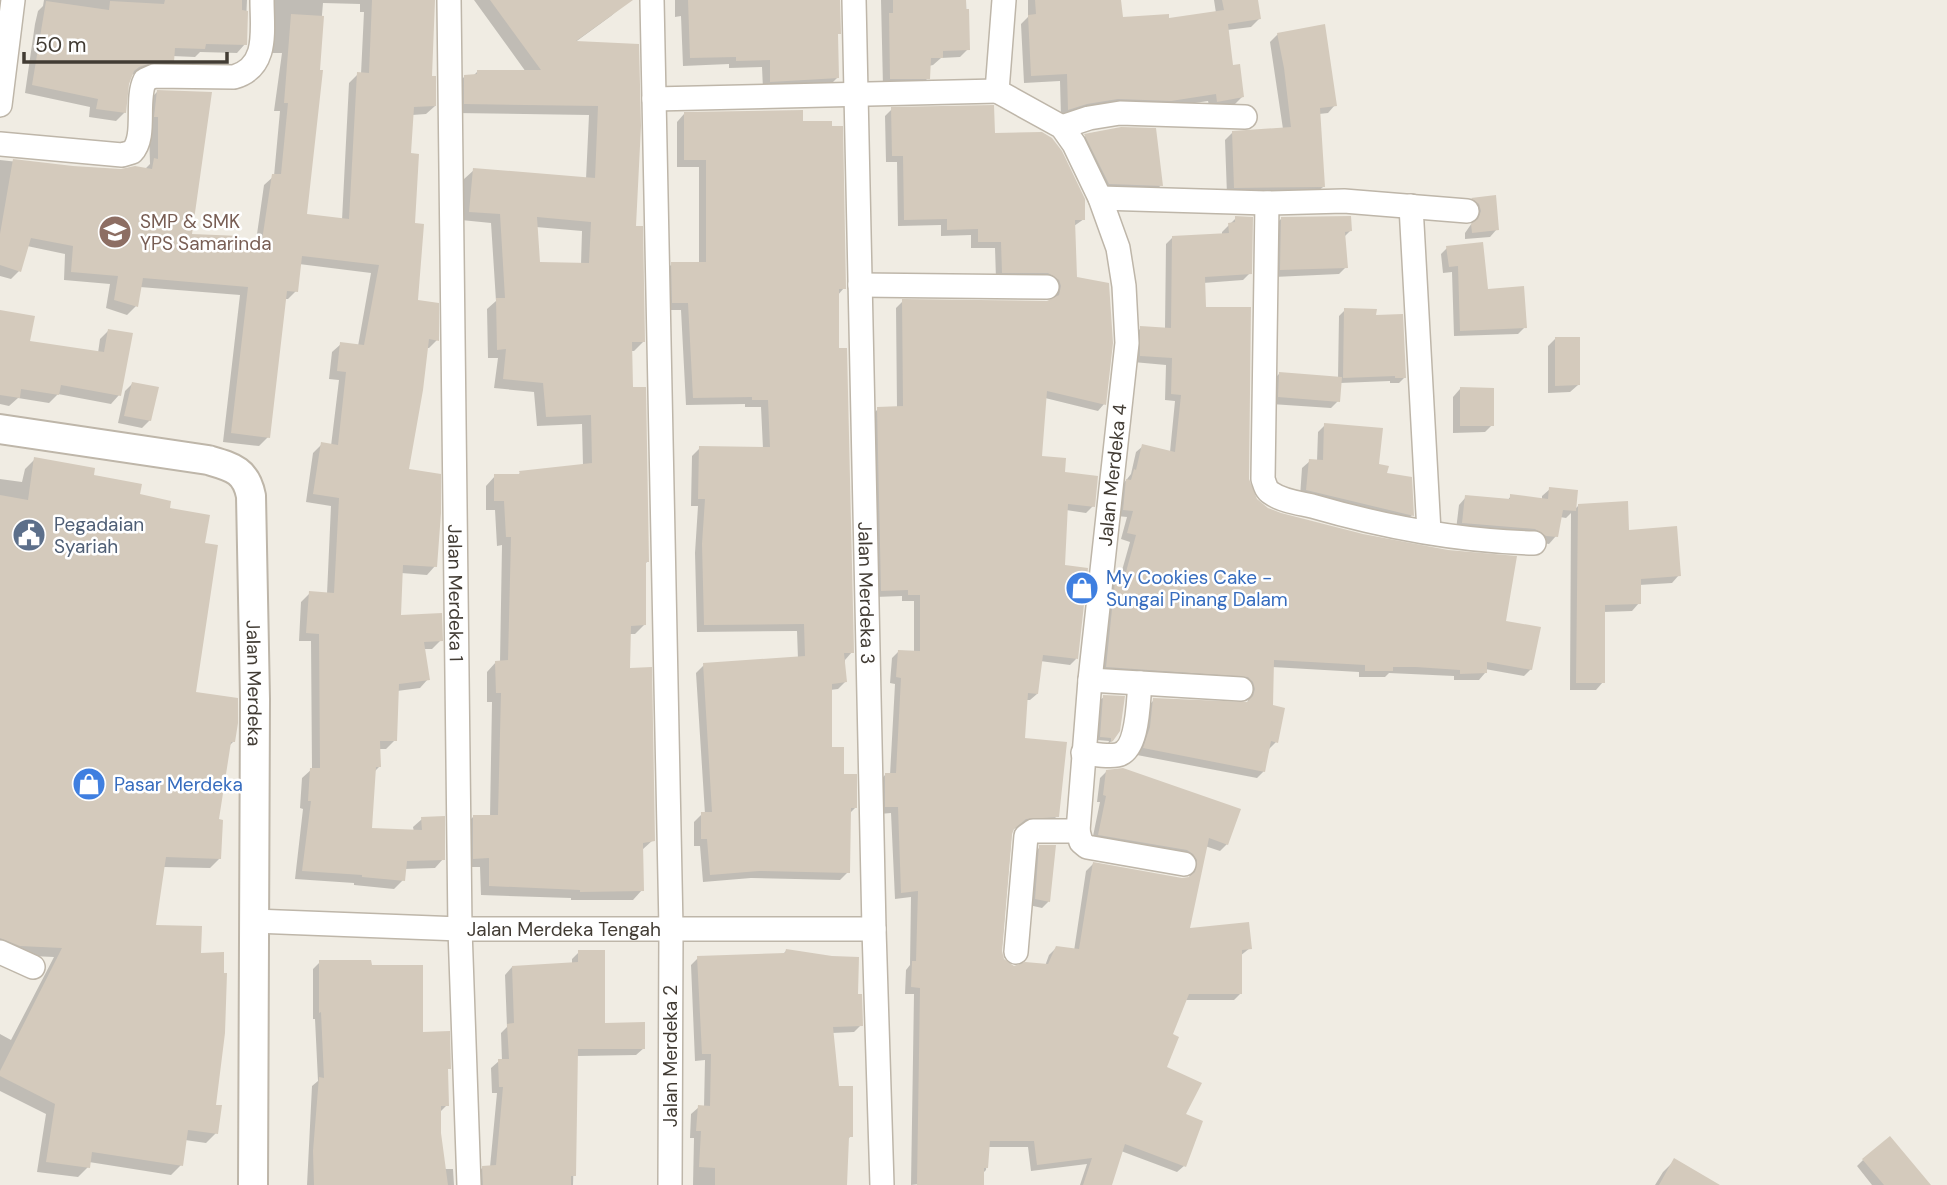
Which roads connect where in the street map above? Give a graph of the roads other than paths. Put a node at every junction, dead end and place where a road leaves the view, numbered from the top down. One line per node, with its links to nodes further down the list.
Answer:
1 (13, 0): 10 (street)
2 (262, 0): 13 (street)
3 (449, 0): 31 (street, Jalan Merdeka 1)
4 (652, 0): 9 (street, Jalan Merdeka 2)
5 (854, 0): 8 (street, Jalan Merdeka 3)
6 (1004, 0): 7 (street)
7 (997, 91): 8 (street); 12 (street, Jalan Merdeka 4)
8 (856, 93): 9 (street); 18 (street, Jalan Merdeka 3)
9 (654, 99): 30 (street, Jalan Merdeka 2)
10 (0, 105)
11 (1245, 117): 12 (street)
12 (1062, 127): 14 (street, Jalan Merdeka 4)
13 (0, 144)
14 (1100, 198): 15 (street); 23 (street, Jalan Merdeka 4)
15 (1267, 204): 16 (street); 21 (street)
16 (1411, 205): 17 (street); 21 (street)
17 (1467, 211)
18 (860, 285): 19 (street); 32 (street, Jalan Merdeka 3)
19 (1047, 287)
20 (0, 429): 29 (street, Jalan Merdeka)
21 (1429, 532): 22 (street)
22 (1534, 543)
23 (1090, 680): 24 (street); 26 (street, Jalan Merdeka 4)
24 (1140, 683): 25 (street); 26 (street)
25 (1241, 690)
26 (1083, 753): 27 (street, Jalan Merdeka 4)
27 (1077, 831): 28 (street); 34 (street)
28 (1184, 864)
29 (254, 921): 31 (street, Jalan Merdeka Tengah); 36 (street, Jalan Merdeka)
30 (671, 928): 31 (street, Jalan Merdeka Tengah); 32 (street, Jalan Merdeka Tengah); 38 (street, Jalan Merdeka 2)
31 (460, 929): 37 (street, Jalan Merdeka 1)
32 (874, 929): 39 (street, Jalan Merdeka 3)
33 (0, 952): 35 (street)
34 (1016, 952)
35 (33, 967)
36 (253, 1185)
37 (469, 1185)
38 (670, 1185)
39 (882, 1185)

